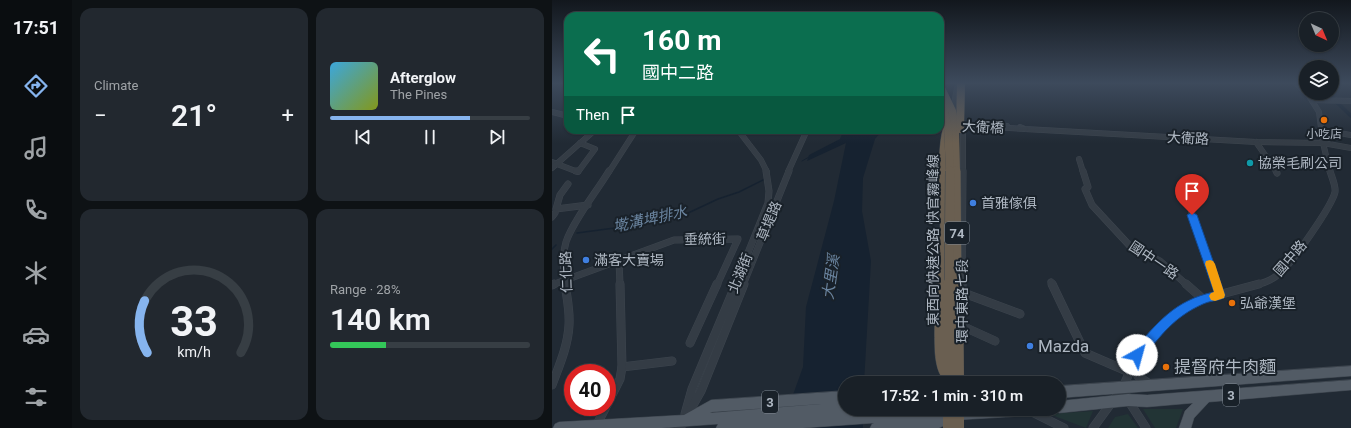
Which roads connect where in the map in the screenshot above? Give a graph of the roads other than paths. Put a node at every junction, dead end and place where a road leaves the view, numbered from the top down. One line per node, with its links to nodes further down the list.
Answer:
1 (948, 103): 29 (highway, 東西向快速公路 快官霧峰線 / 74, bridge)
2 (953, 103): 8 (street)
3 (955, 103): 8 (street)
4 (960, 103): 29 (highway, bridge)
5 (964, 103): 11 (street, 環中東路七段)
6 (1314, 103): 14 (street, 國中路)
7 (944, 108): 50 (highway, 東西向快速公路 快官霧峰線 / 74, bridge)
8 (954, 109): 12 (street)
9 (552, 112): 10 (street)
10 (564, 115)
11 (963, 124): 13 (street); 37 (street, 環中東路七段)
12 (945, 125): 13 (street, 大衛橋, bridge); 49 (highway); 51 (street, 環中東路七段)
13 (1025, 129): 20 (street, 大衛路)
14 (1321, 130): 19 (street); 22 (street, 國中路)
15 (590, 134): 21 (street)
16 (634, 134): 30 (street, 仁化路)
17 (741, 134): 72 (street, 北湖街)
18 (805, 134): 72 (street, 草堤路)
19 (1351, 135)
20 (1256, 142): 22 (street, 大衛路); 27 (street)
21 (580, 143): 25 (street); 25 (street)
22 (1323, 144): 23 (street, 大衛路); 38 (street, 國中路)
23 (1351, 148)
24 (1079, 159): 39 (street, 國中一路)
25 (554, 163): 26 (street)
26 (552, 168)
27 (1277, 173)
28 (568, 184): 32 (street)
29 (957, 200): 52 (highway, 東西向快速公路 快官霧峰線 / 74, bridge)
30 (588, 205): 32 (street); 34 (street, 仁化路)
31 (1191, 207): 38 (street)
32 (555, 213)
33 (619, 260): 34 (street, 垂統街); 43 (street, 垂統街); 45 (street)
34 (565, 280): 36 (street, 垂統街); 48 (street, 仁化路)
35 (1051, 282): 46 (street)
36 (552, 285)
37 (962, 292): 40 (street); 41 (street, 環中東路七段)
38 (1220, 295): 39 (street, 國中路)
39 (1203, 299): 46 (street, 國中路)
40 (1020, 314)
41 (962, 326): 42 (street); 53 (street, 環中東路七段)
42 (995, 342)
43 (690, 343)
44 (672, 361): 45 (street)
45 (622, 367): 57 (street)
46 (1130, 369): 55 (street); 58 (street, 國中路)
47 (1351, 371): 55 (main road, 3)
48 (554, 374): 54 (street, 仁化路)
49 (947, 376)
50 (950, 376)
51 (950, 376)
52 (958, 376)
53 (961, 376)
54 (552, 385)
55 (1153, 385): 58 (main road, 3)
56 (1351, 385): 60 (main road, 3)
57 (616, 387)
58 (1123, 388): 59 (main road, 3); 62 (street); 63 (street)
59 (1066, 392)
60 (1206, 396): 62 (main road, 3); 82 (main road)
61 (838, 397): 72 (main road, 3)
62 (1128, 400): 63 (main road, 3); 81 (street)
63 (1111, 402): 64 (main road, 3); 80 (street)
64 (1066, 406)
65 (838, 409): 72 (main road, 3)
66 (601, 416): 73 (street)
67 (901, 416): 75 (main road, 3)
68 (949, 416): 76 (main road, 3)
69 (953, 416): 77 (highway, bridge)
70 (953, 416): 78 (street)
71 (1039, 416): 79 (street)
72 (689, 421): 73 (main road, 3)
73 (596, 426): 74 (main road, 3)
74 (559, 428)
75 (722, 428)
76 (876, 428)
77 (958, 428)
78 (962, 428)
79 (1064, 428)
80 (1094, 428)
81 (1146, 428)
82 (1185, 428)

